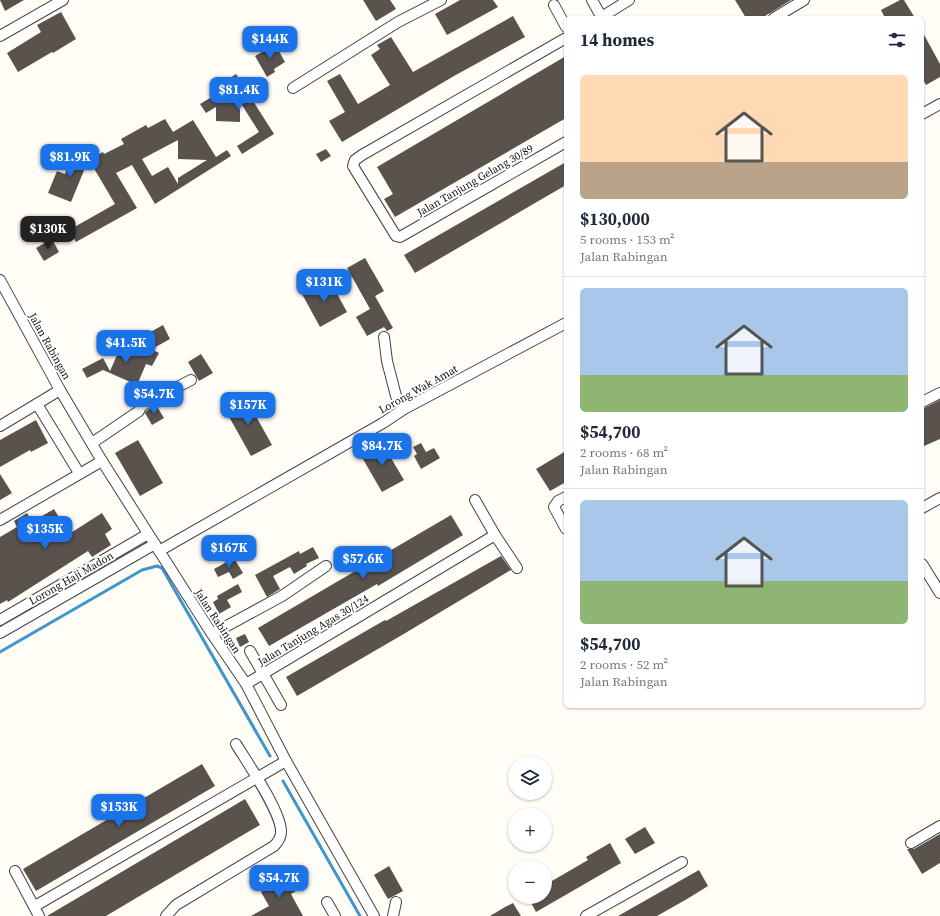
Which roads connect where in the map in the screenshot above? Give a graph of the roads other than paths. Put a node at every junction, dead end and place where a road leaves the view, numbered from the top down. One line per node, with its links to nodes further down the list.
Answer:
1 (63, 0): 11 (street)
2 (441, 0): 13 (street)
3 (592, 0): 7 (street)
4 (628, 0): 8 (street)
5 (804, 0): 9 (street)
6 (554, 4): 10 (street)
7 (600, 16)
8 (604, 16)
9 (777, 16)
10 (564, 23)
11 (0, 36)
12 (564, 39): 16 (street, Jalan Tanjung Gelang 30/89)
13 (293, 88)
14 (940, 104): 15 (street)
15 (924, 113)
16 (564, 143)
17 (0, 280): 21 (street, Jalan Rabingan)
18 (564, 324): 25 (street, Lorong Wak Amat)
19 (384, 337): 25 (street)
20 (191, 380): 27 (street)
21 (60, 390): 24 (street); 27 (street, Jalan Rabingan)
22 (940, 393): 23 (street)
23 (924, 401)
24 (38, 404): 26 (street); 29 (street)
25 (404, 409): 38 (street, Lorong Wak Amat)
26 (0, 426)
27 (92, 443): 28 (street, Jalan Rabingan)
28 (102, 461): 29 (street); 36 (street, Jalan Rabingan)
29 (79, 474): 34 (street)
30 (564, 498): 35 (street)
31 (940, 498): 33 (street)
32 (475, 500): 37 (street)
33 (924, 507)
34 (0, 520)
35 (564, 525)
36 (148, 534): 38 (street, Jalan Rabingan); 43 (street)
37 (495, 535): 41 (street); 47 (street, Jalan Tanjung Agas 30/124)
38 (157, 548): 44 (street, Lorong Haji Madon); 45 (street, Jalan Rabingan)
39 (326, 566): 45 (street)
40 (924, 567): 42 (street)
41 (517, 568)
42 (940, 593)
43 (0, 620)
44 (0, 633)
45 (212, 634): 48 (street, Jalan Rabingan)
46 (250, 651): 47 (street)
47 (264, 674): 48 (street, Jalan Tanjung Agas 30/124); 49 (street)
48 (246, 684): 51 (street, Jalan Rabingan)
49 (281, 705)
50 (236, 744): 52 (street)
51 (286, 761): 52 (street); 63 (street, Jalan Rabingan)
52 (257, 779): 59 (street); 61 (street)
53 (940, 826): 54 (street)
54 (911, 843)
55 (682, 862): 65 (street)
56 (15, 871): 59 (street)
57 (327, 902): 62 (street)
58 (396, 902): 64 (street)
59 (35, 906): 60 (street)
60 (40, 916)
61 (166, 916)
62 (335, 916)
63 (374, 916)
64 (393, 916)
65 (586, 916)

